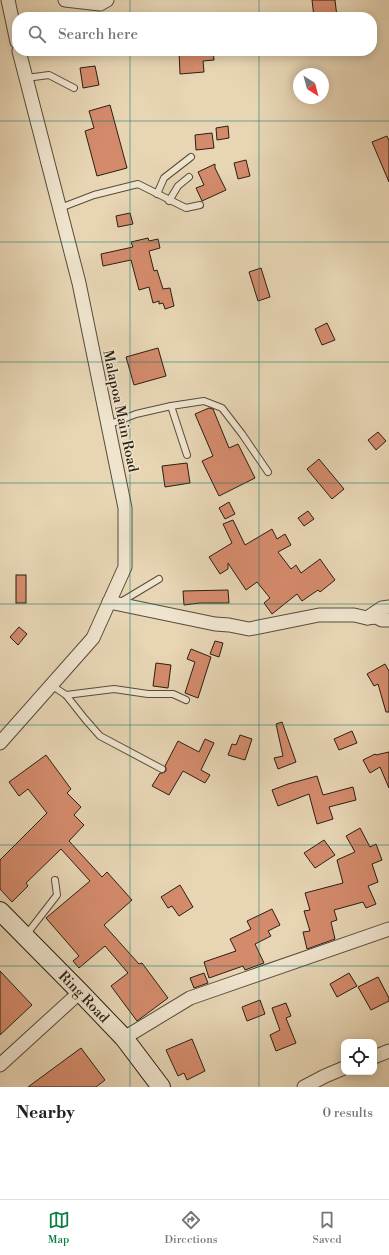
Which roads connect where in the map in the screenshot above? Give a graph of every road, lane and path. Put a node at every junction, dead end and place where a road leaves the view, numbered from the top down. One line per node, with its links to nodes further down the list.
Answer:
1 (8, 0): 4 (street)
2 (64, 0): 3 (street)
3 (107, 0)
4 (12, 19)
5 (20, 56): 6 (street, Malapoa Main Road)
6 (26, 78): 7 (lane); 13 (street, Malapoa Main Road)
7 (74, 88)
8 (191, 157): 10 (lane)
9 (189, 178): 11 (lane)
10 (157, 194): 11 (lane); 13 (lane)
11 (169, 200): 12 (lane)
12 (200, 206)
13 (60, 208): 15 (street, Malapoa Main Road)
14 (171, 406): 15 (lane); 16 (lane); 17 (lane)
15 (108, 425): 19 (street, Malapoa Main Road)
16 (187, 454)
17 (268, 472)
18 (159, 579): 19 (lane)
19 (114, 602): 21 (street); 23 (street, Malapoa Main Road)
20 (389, 607): 21 (street)
21 (367, 618): 22 (street)
22 (389, 620)
23 (51, 685): 24 (lane); 26 (street, Malapoa Main Road)
24 (66, 695): 25 (lane); 27 (lane)
25 (186, 700)
26 (0, 743)
27 (162, 769)
28 (55, 880): 31 (lane)
29 (0, 911): 31 (main road, Ring Road)
30 (389, 929): 33 (street)
31 (25, 936): 32 (main road, Ring Road)
32 (80, 992): 33 (main road, Ring Road); 36 (street)
33 (124, 1038): 38 (main road, Ring Road)
34 (389, 1051): 35 (street)
35 (377, 1056)
36 (0, 1065)
37 (341, 1069): 39 (street)
38 (161, 1087)
39 (304, 1087)

